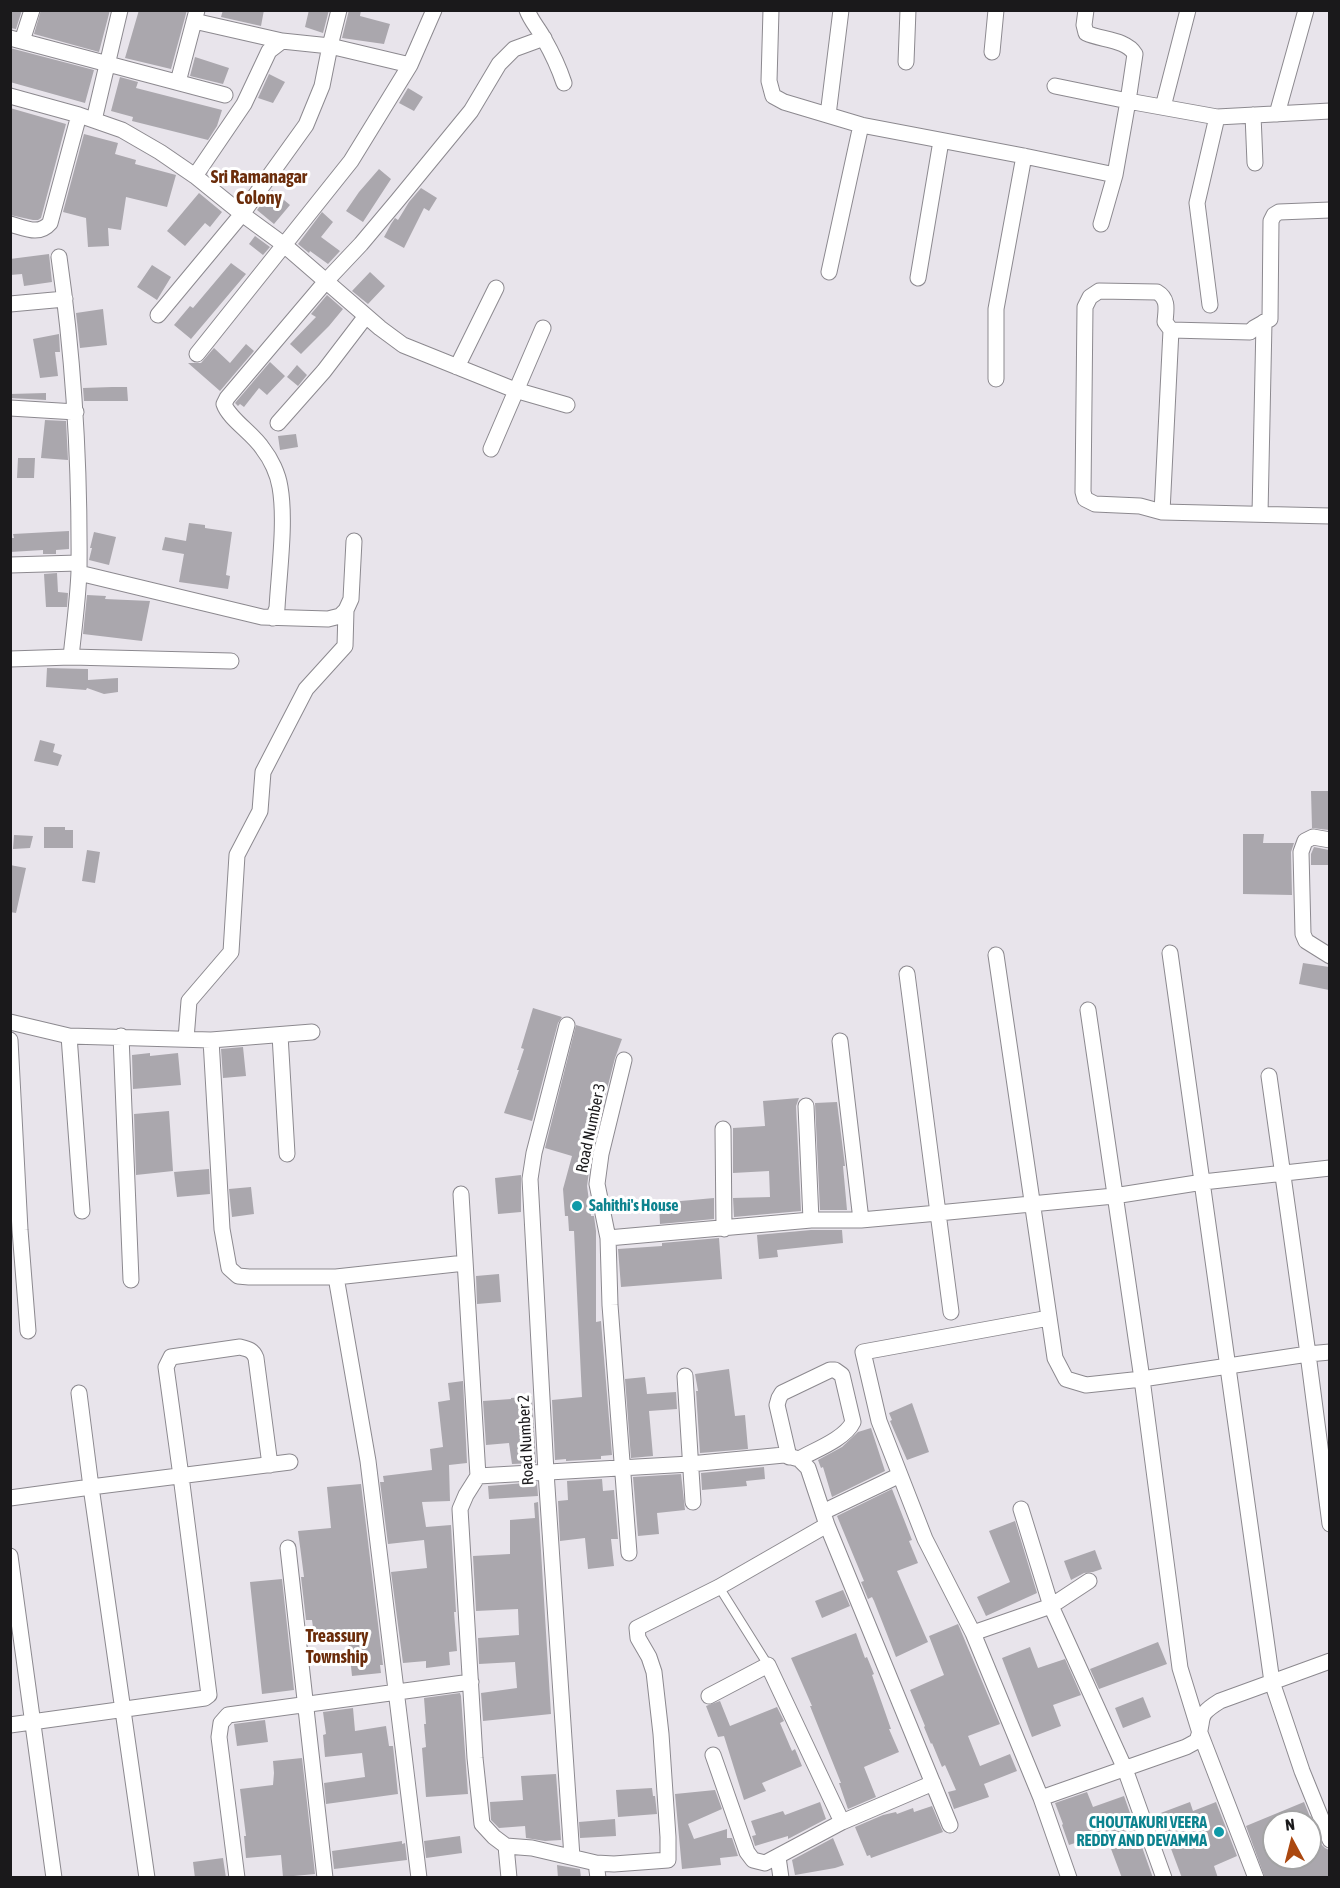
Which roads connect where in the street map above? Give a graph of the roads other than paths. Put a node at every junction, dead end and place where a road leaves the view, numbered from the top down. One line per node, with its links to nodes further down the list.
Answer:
1 (32, 10): 15 (street)
2 (120, 10): 20 (street)
3 (339, 10): 17 (street)
4 (434, 10): 21 (street)
5 (527, 10): 14 (street)
6 (771, 10): 32 (street)
7 (842, 10): 32 (street)
8 (908, 10): 19 (street)
9 (996, 10): 18 (street)
10 (1086, 10): 27 (street)
11 (1188, 10): 28 (street)
12 (1306, 10): 30 (street)
13 (196, 16): 16 (street); 22 (street)
14 (544, 38): 23 (street); 50 (street)
15 (16, 40): 20 (street)
16 (282, 41): 17 (street); 41 (street)
17 (330, 46): 21 (street); 43 (street)
18 (992, 52)
19 (906, 62)
20 (107, 65): 22 (street); 35 (street)
21 (410, 65): 46 (street)
22 (178, 82): 25 (street)
23 (564, 83)
24 (1055, 86): 27 (street)
25 (225, 95)
26 (10, 96): 31 (street)
27 (1128, 101): 28 (street); 40 (street)
28 (1163, 107): 34 (street)
29 (1329, 111): 30 (street)
30 (1277, 114): 33 (street)
31 (79, 115): 35 (street); 44 (street)
32 (828, 115): 36 (street)
33 (1253, 115): 34 (street); 39 (street)
34 (1217, 117): 54 (street)
35 (94, 120): 41 (street)
36 (861, 126): 37 (street); 48 (street)
37 (941, 141): 38 (street); 49 (street)
38 (1024, 156): 40 (street); 62 (street)
39 (1255, 164)
40 (1115, 175): 45 (street)
41 (195, 176): 43 (street)
42 (1329, 210): 57 (street)
43 (242, 214): 46 (street); 55 (street)
44 (10, 224)
45 (1101, 224)
46 (283, 244): 50 (street); 60 (street)
47 (59, 257): 52 (street)
48 (829, 272)
49 (918, 278)
50 (327, 280): 56 (street); 76 (street)
51 (496, 288): 61 (street)
52 (65, 299): 53 (street); 66 (street)
53 (10, 304)
54 (1210, 305)
55 (158, 315)
56 (366, 316): 61 (street); 67 (street)
57 (1264, 322): 59 (street); 70 (street)
58 (543, 328): 63 (street)
59 (1171, 330): 69 (street); 69 (street)
60 (197, 354)
61 (457, 367): 63 (street)
62 (996, 379)
63 (518, 390): 64 (street); 68 (street)
64 (567, 405)
65 (10, 408): 66 (street)
66 (76, 412): 74 (street)
67 (278, 423)
68 (492, 449)
69 (1162, 512): 70 (street)
70 (1260, 514): 71 (street)
71 (1329, 516)
72 (354, 541): 75 (street)
73 (10, 565): 74 (street)
74 (79, 568): 76 (street); 77 (street)
75 (346, 610): 76 (street); 92 (street)
76 (273, 618)
77 (71, 657): 78 (street); 79 (street)
78 (10, 659)
79 (231, 661)
80 (1329, 840): 83 (street)
81 (1170, 953): 103 (street)
82 (996, 955): 106 (street)
83 (1329, 956)
84 (906, 974): 108 (street)
85 (1088, 1010): 105 (street)
86 (10, 1022): 90 (street)
87 (567, 1026): 132 (street, Road Number 2)
88 (312, 1032): 89 (street)
89 (280, 1035): 94 (street); 100 (street)
90 (69, 1036): 91 (street); 107 (street)
91 (121, 1036): 92 (street); 116 (street)
92 (186, 1039): 94 (street)
93 (10, 1040): 112 (street)
94 (211, 1040): 115 (street)
95 (840, 1041): 110 (street)
96 (624, 1060): 113 (street, Road Number 3)
97 (1269, 1076): 102 (street)
98 (806, 1106): 109 (street)
99 (723, 1129): 111 (street)
100 (287, 1154)
101 (1329, 1168): 102 (street)
102 (1282, 1172): 103 (street); 121 (street)
103 (1203, 1182): 105 (street); 122 (street)
104 (461, 1194): 114 (street)
105 (1114, 1196): 106 (street); 124 (street)
106 (1032, 1204): 108 (street); 118 (street)
107 (82, 1211)
108 (938, 1213): 110 (street); 117 (street)
109 (812, 1220): 110 (street); 111 (street)
110 (861, 1220)
111 (724, 1229): 113 (street)
112 (15, 1230): 119 (street)
113 (608, 1238): 131 (street, Road Number 3)
114 (465, 1263): 115 (street); 135 (street)
115 (336, 1276): 153 (street)
116 (131, 1280)
117 (951, 1312)
118 (1049, 1318): 124 (street); 133 (street)
119 (28, 1331)
120 (1329, 1352): 121 (street)
121 (1308, 1354): 122 (street); 126 (street)
122 (1228, 1366): 124 (street); 152 (street)
123 (685, 1376): 129 (street)
124 (1142, 1379): 159 (street)
125 (79, 1393): 136 (street)
126 (1323, 1420): 141 (street)
127 (794, 1458): 127 (street); 129 (street); 140 (street)
128 (290, 1462): 130 (street)
129 (690, 1464): 131 (street); 138 (street)
130 (270, 1465): 134 (street); 134 (street)
131 (621, 1468): 132 (street); 143 (street, Road Number 3)
132 (546, 1472): 135 (street); 168 (street, Road Number 2)
133 (900, 1475): 140 (street); 148 (street)
134 (181, 1476): 136 (street); 156 (street)
135 (478, 1476): 151 (street)
136 (91, 1487): 137 (street); 156 (street)
137 (10, 1498)
138 (693, 1502)
139 (1021, 1509): 147 (street)
140 (825, 1518): 146 (street); 162 (street)
141 (1329, 1524)
142 (288, 1548): 155 (street)
143 (629, 1553)
144 (10, 1556): 157 (street)
145 (1089, 1581): 147 (street)
146 (719, 1587): 150 (lane); 170 (street)
147 (1051, 1606): 148 (street); 161 (street)
148 (973, 1633): 163 (street)
149 (1329, 1661): 152 (street)
150 (768, 1665): 154 (street); 164 (street)
151 (471, 1682): 153 (street); 167 (street)
152 (1272, 1682): 159 (street); 166 (street)
153 (397, 1692): 155 (street); 175 (street)
154 (709, 1696)
155 (306, 1704): 173 (street); 174 (street)
156 (123, 1709): 157 (street); 172 (street)
157 (34, 1722): 158 (street); 171 (street)
158 (10, 1725)
159 (1200, 1733): 161 (street); 180 (street)
160 (713, 1755): 169 (street)
161 (1125, 1769): 163 (street); 179 (street)
162 (933, 1783): 164 (street); 165 (street)
163 (1041, 1798): 178 (street)
164 (842, 1822): 169 (street)
165 (950, 1825)
166 (1329, 1840)
167 (506, 1846): 168 (street); 176 (street)
168 (572, 1857): 170 (street)
169 (778, 1857): 177 (street)
170 (597, 1870)
171 (54, 1878)
172 (147, 1878)
173 (237, 1878)
174 (325, 1878)
175 (419, 1878)
176 (508, 1878)
177 (781, 1878)
178 (1069, 1878)
179 (1164, 1878)
180 (1256, 1878)

